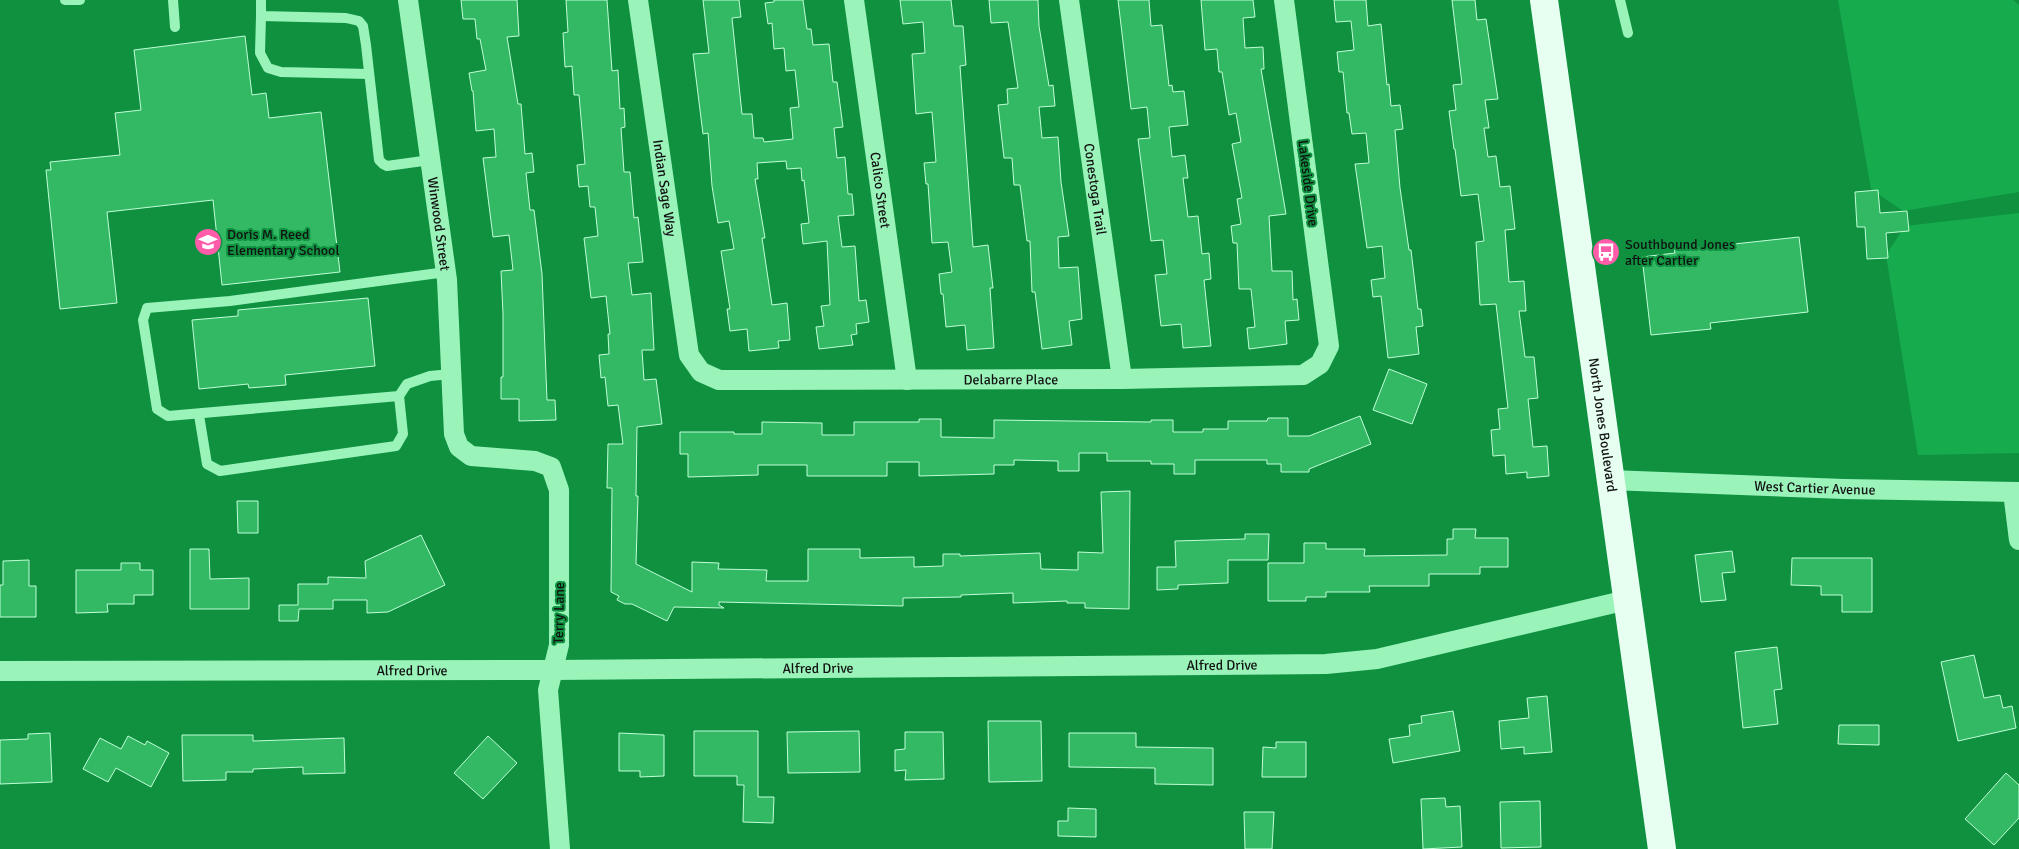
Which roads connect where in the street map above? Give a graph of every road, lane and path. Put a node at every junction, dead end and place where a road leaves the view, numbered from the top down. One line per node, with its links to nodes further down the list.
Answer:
1 (65, 0): 2 (lane)
2 (80, 0)
3 (173, 0): 13 (lane)
4 (261, 0): 12 (lane)
5 (408, 0): 16 (street, Winwood Street)
6 (638, 0): 19 (street, Indian Sage Way)
7 (854, 0): 22 (street, Calico Street)
8 (1069, 0): 21 (street, Conestoga Trail)
9 (1284, 0): 18 (street, Lakeside Drive)
10 (1544, 0): 26 (main road, North Jones Boulevard)
11 (1620, 0): 14 (lane)
12 (261, 16): 15 (lane); 15 (lane)
13 (175, 27)
14 (1628, 33)
15 (370, 74): 16 (lane)
16 (430, 160): 17 (street, Winwood Street)
17 (446, 272): 20 (street, Winwood Street); 24 (lane)
18 (1320, 364): 21 (street, Delabarre Place)
19 (701, 372): 22 (street, Delabarre Place)
20 (451, 374): 23 (lane); 25 (street, Winwood Street)
21 (1122, 379): 22 (street, Delabarre Place)
22 (907, 380)
23 (399, 396): 24 (lane); 24 (lane)
24 (199, 415)
25 (551, 467): 30 (street, Terry Lane)
26 (1610, 480): 27 (street, West Cartier Avenue); 29 (main road, North Jones Boulevard)
27 (2016, 492): 28 (street)
28 (2019, 540)
29 (1627, 600): 30 (street, Alfred Drive); 33 (main road, North Jones Boulevard)
30 (553, 670): 31 (street, Alfred Drive); 32 (street, Terry Lane)
31 (0, 671)
32 (560, 849)
33 (1662, 849)

